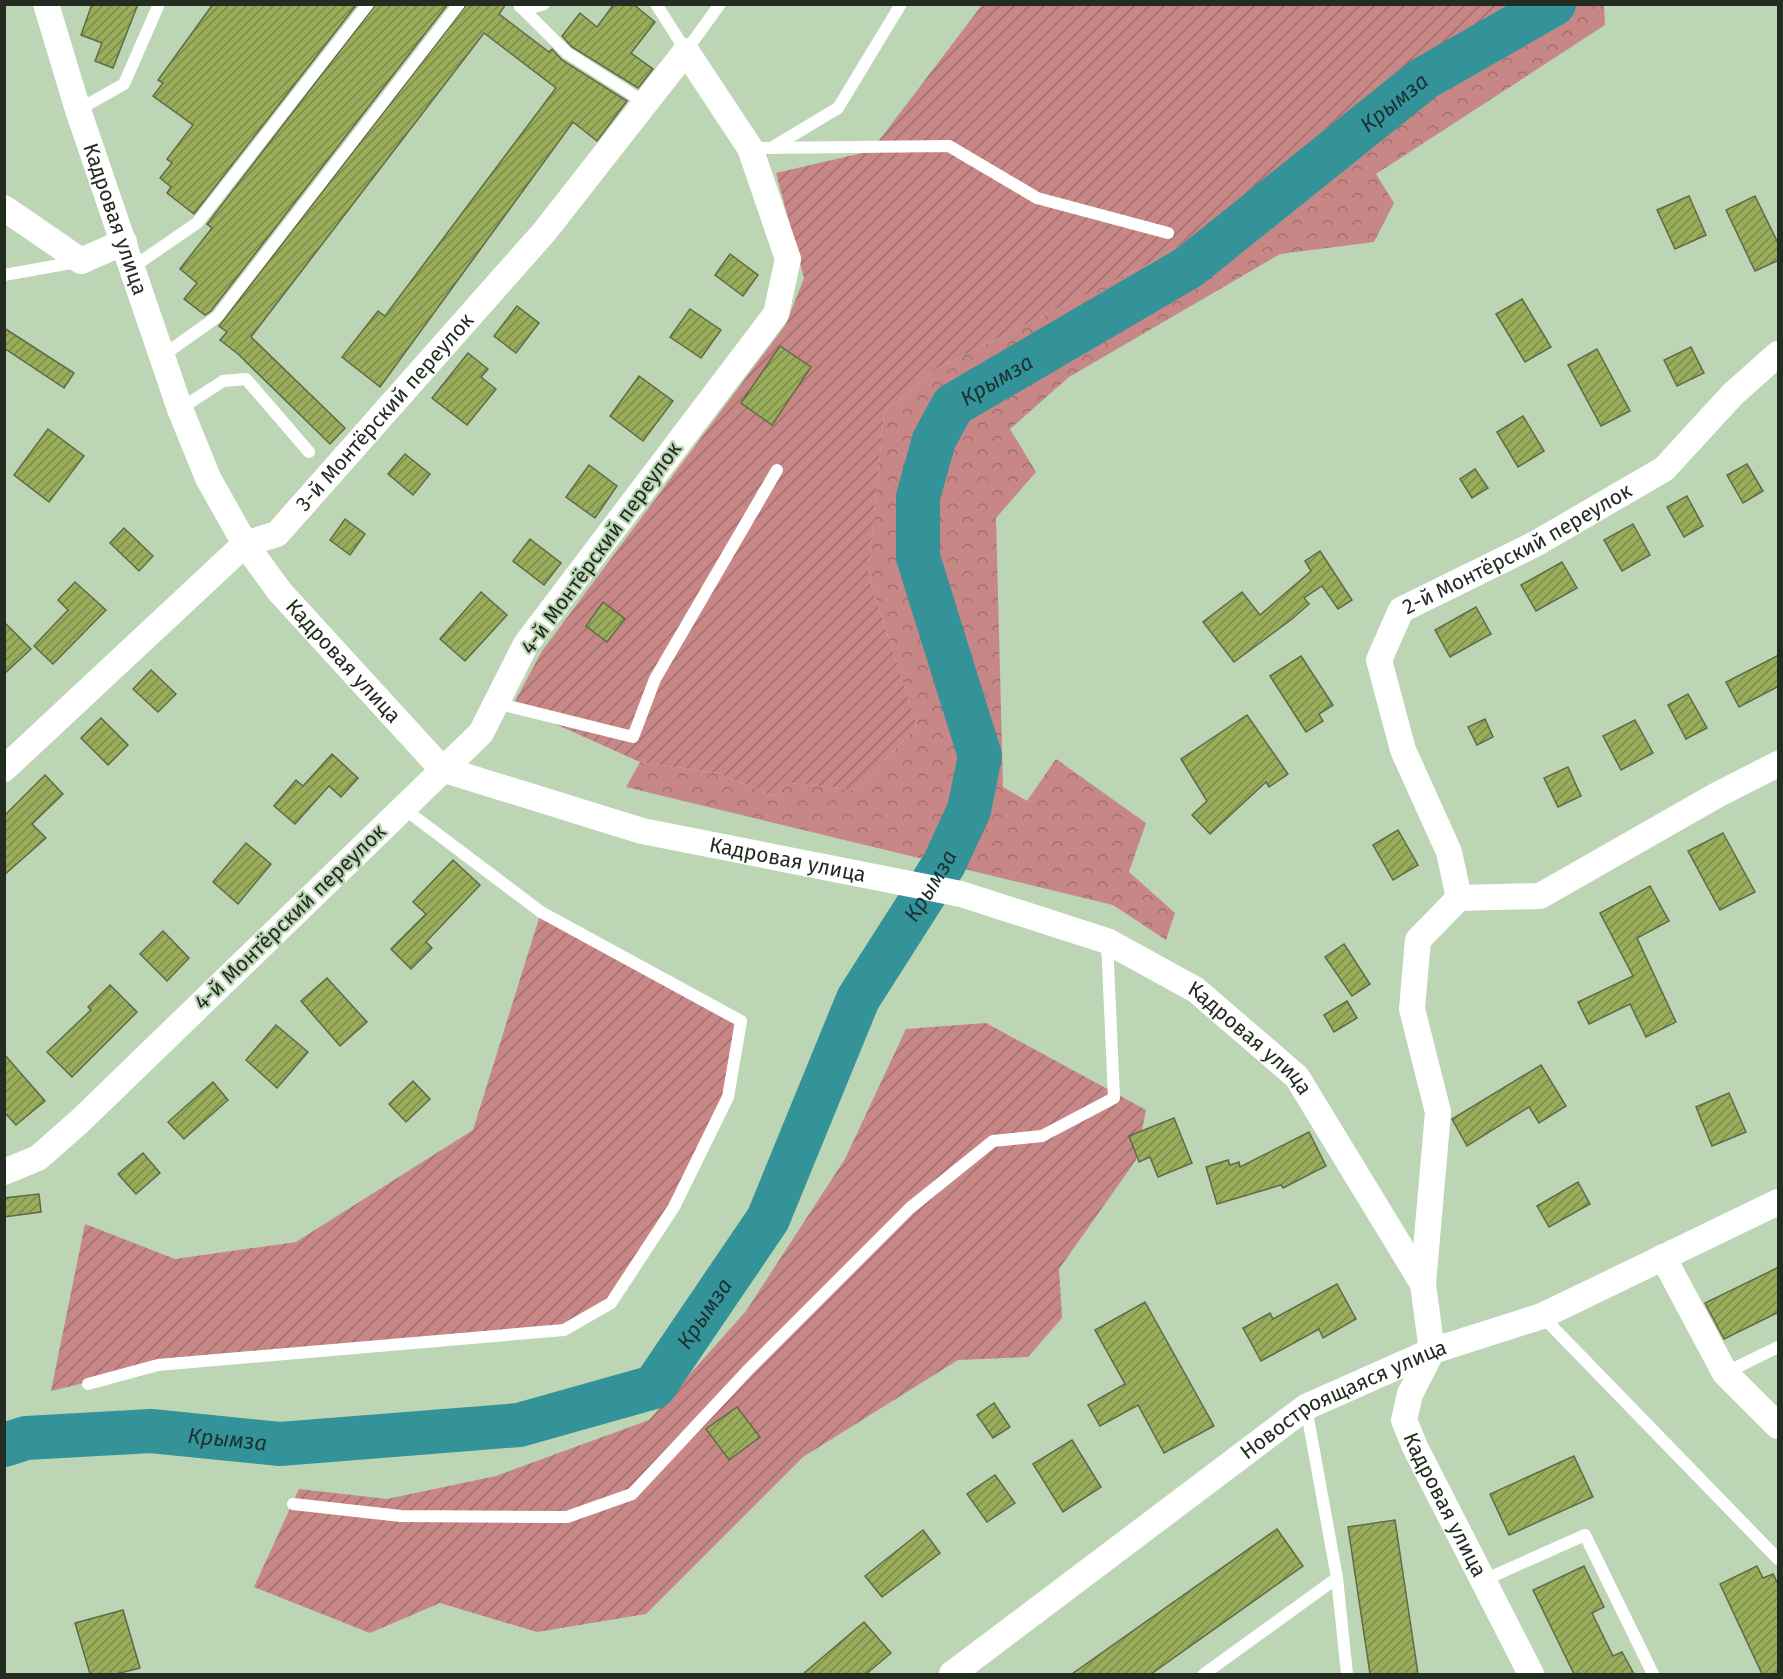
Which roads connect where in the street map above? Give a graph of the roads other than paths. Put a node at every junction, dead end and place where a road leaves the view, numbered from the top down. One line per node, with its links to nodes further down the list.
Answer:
1 (46, 4): 12 (street, Кадровая улица)
2 (159, 4): 12 (lane)
3 (368, 4): 18 (lane)
4 (459, 4): 21 (lane)
5 (544, 4): 9 (lane)
6 (656, 4): 10 (lane)
7 (720, 4): 10 (lane, 3-й Монтёрский переулок)
8 (901, 4): 13 (lane)
9 (520, 7): 11 (lane)
10 (686, 51): 11 (street, 3-й Монтёрский переулок); 13 (street, 4-й Монтёрский переулок)
11 (644, 102): 25 (street, 3-й Монтёрский переулок)
12 (78, 110): 16 (street, Кадровая улица)
13 (761, 148): 15 (lane); 26 (street, 4-й Монтёрский переулок)
14 (4, 208): 17 (street)
15 (1168, 233)
16 (124, 242): 17 (street); 18 (street, Кадровая улица)
17 (81, 261): 19 (lane)
18 (134, 267): 21 (street, Кадровая улица)
19 (4, 275)
20 (1779, 354): 31 (street, 2-й Монтёрский переулок)
21 (162, 356): 22 (street, Кадровая улица)
22 (180, 409): 23 (lane); 25 (street, Кадровая улица)
23 (309, 452)
24 (777, 470): 26 (lane)
25 (245, 544): 28 (street, 3-й Монтёрский переулок); 29 (street, Кадровая улица)
26 (496, 703): 29 (street, 4-й Монтёрский переулок)
27 (1779, 764): 31 (street)
28 (4, 770)
29 (442, 770): 30 (street, 4-й Монтёрский переулок); 32 (street, Кадровая улица)
30 (403, 808): 33 (street, 4-й Монтёрский переулок); 41 (lane)
31 (1459, 898): 36 (street)
32 (1107, 941): 36 (street, Кадровая улица); 44 (lane)
33 (4, 1173)
34 (1779, 1202): 35 (street, Новостроящаяся улица)
35 (1663, 1257): 37 (street, Новостроящаяся улица); 40 (street)
36 (1423, 1284): 39 (street, Кадровая улица)
37 (1542, 1316): 39 (street, Новостроящаяся улица); 45 (lane)
38 (1779, 1347): 40 (lane)
39 (1432, 1351): 42 (street, Новостроящаяся улица); 47 (street, Кадровая улица)
40 (1725, 1373): 43 (street)
41 (88, 1384)
42 (1306, 1407): 46 (lane); 48 (street, Новостроящаяся улица)
43 (1779, 1426)
44 (293, 1504)
45 (1779, 1560)
46 (1337, 1578): 49 (lane); 50 (lane)
47 (1484, 1580): 51 (street, Кадровая улица); 52 (lane)
48 (952, 1674)
49 (1204, 1674)
50 (1347, 1674)
51 (1531, 1674)
52 (1653, 1674)

